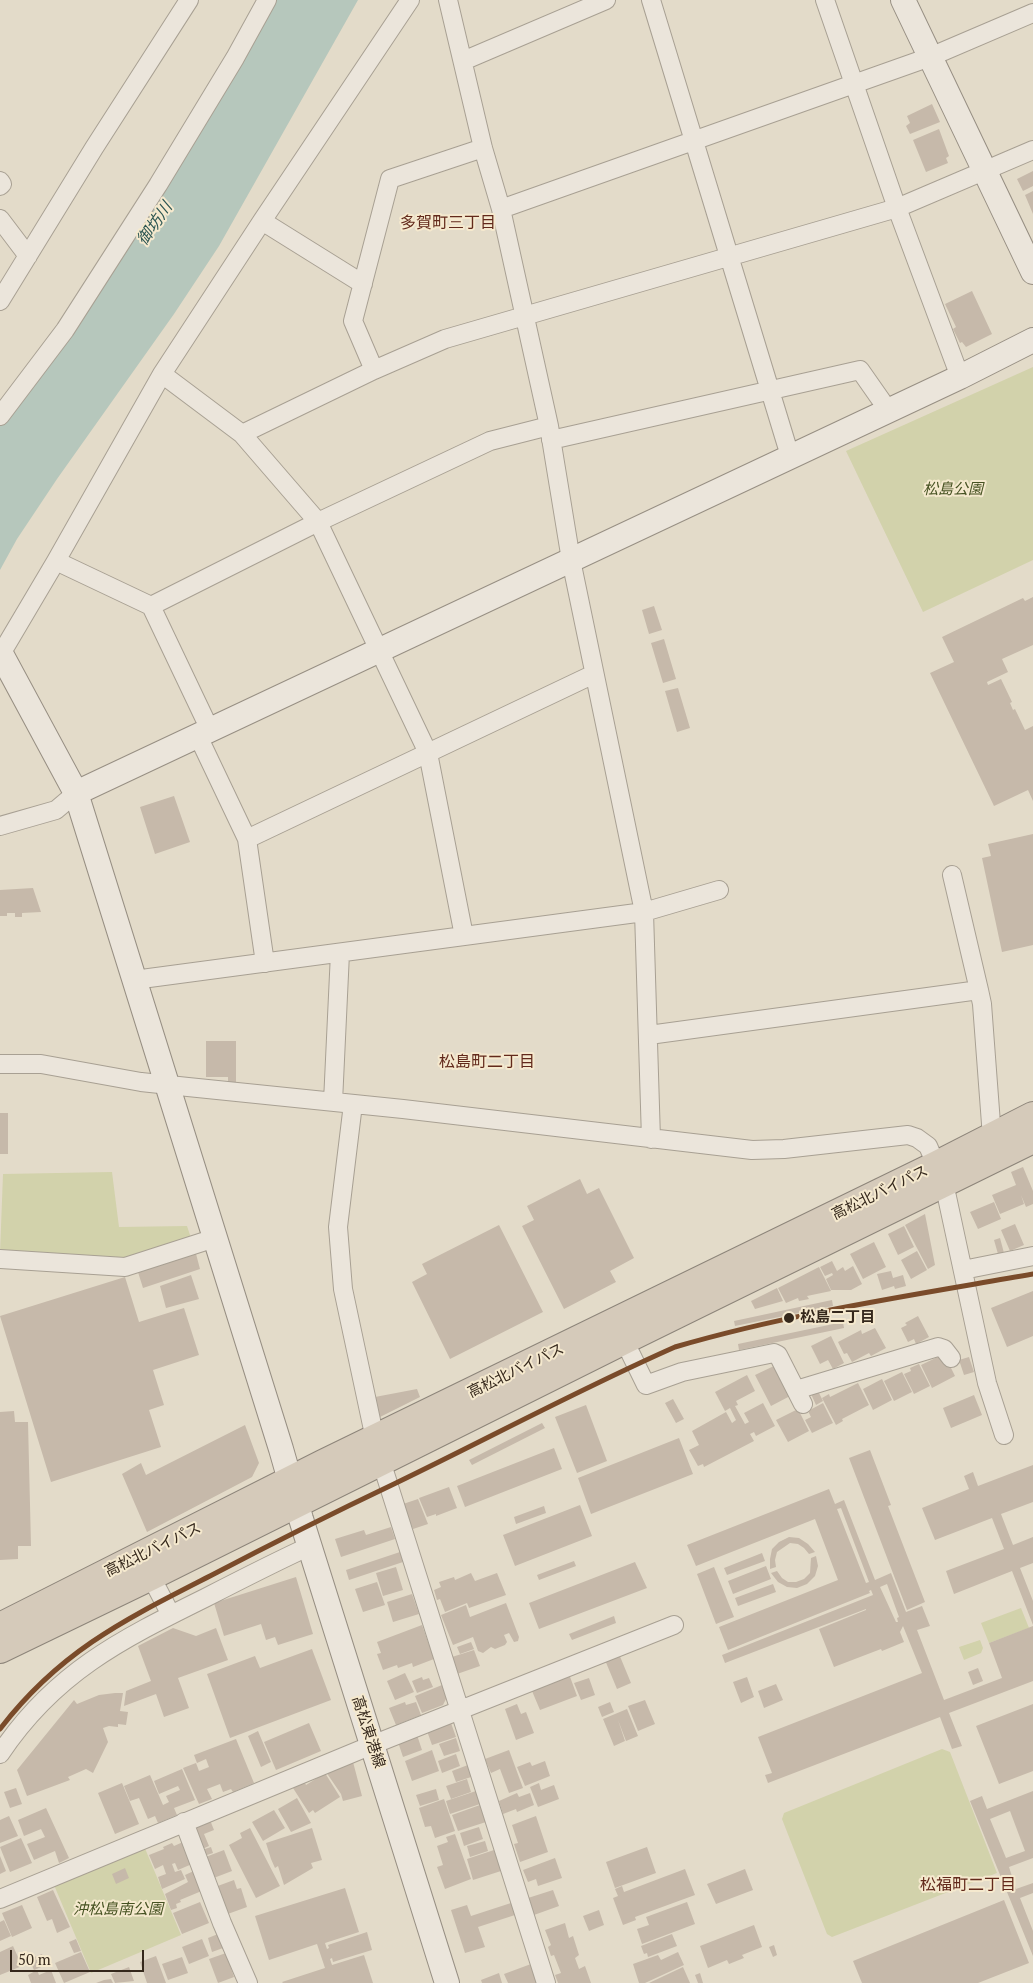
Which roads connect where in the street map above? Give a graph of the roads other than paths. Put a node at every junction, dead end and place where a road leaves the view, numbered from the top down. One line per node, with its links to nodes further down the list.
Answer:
1 (190, 0): 23 (street)
2 (267, 0): 35 (street)
3 (410, 0): 22 (street)
4 (448, 0): 11 (street)
5 (606, 0): 11 (street)
6 (651, 0): 13 (street)
7 (825, 0): 12 (street)
8 (903, 0): 10 (street)
9 (1033, 13): 10 (street)
10 (930, 57): 12 (street); 16 (street)
11 (464, 61): 14 (street)
12 (854, 84): 13 (street); 19 (street)
13 (694, 141): 20 (street); 24 (street)
14 (483, 148): 20 (street); 26 (street)
15 (1033, 150): 16 (street)
16 (985, 171): 19 (street); 25 (street)
17 (0, 181): 18 (street)
18 (0, 186)
19 (897, 208): 24 (street); 32 (street)
20 (501, 209): 28 (street)
21 (0, 219): 23 (street)
22 (262, 221): 26 (street); 31 (street)
23 (28, 256): 27 (street)
24 (729, 257): 28 (street); 33 (street)
25 (1033, 272)
26 (363, 284): 30 (street)
27 (3, 288)
28 (525, 317): 30 (street); 36 (street)
29 (1033, 340): 32 (street)
30 (374, 370): 37 (street)
31 (162, 374): 37 (street); 41 (street)
32 (960, 377): 34 (street)
33 (770, 391): 34 (street); 36 (street); 38 (street)
34 (888, 410): 38 (street)
35 (0, 416)
36 (550, 433): 39 (street); 40 (street)
37 (242, 434): 39 (street)
38 (790, 456): 40 (street)
39 (318, 522): 42 (street); 43 (street)
40 (571, 560): 43 (street); 45 (street)
41 (56, 561): 42 (street); 44 (street)
42 (151, 606): 46 (street)
43 (380, 650): 46 (street); 47 (street)
44 (0, 654): 48 (street, 高松東港線)
45 (594, 674): 47 (street); 53 (street)
46 (204, 733): 48 (street); 50 (street)
47 (428, 753): 50 (street); 54 (street)
48 (76, 793): 49 (street); 57 (street, 高松東港線)
49 (0, 826)
50 (247, 839): 56 (street)
51 (952, 875): 58 (street)
52 (719, 890): 53 (street)
53 (644, 912): 54 (street); 59 (street)
54 (464, 936): 55 (street)
55 (340, 953): 56 (street); 62 (street)
56 (265, 963): 57 (street)
57 (134, 980): 61 (street, 高松東港線)
58 (979, 990): 59 (street); 65 (street)
59 (649, 1035): 67 (street)
60 (0, 1064): 61 (street)
61 (167, 1084): 62 (street); 69 (street, 高松東港線)
62 (333, 1102): 63 (street)
63 (353, 1104): 67 (street); 76 (street)
64 (1033, 1116): 65 (highway, 高松北バイパス)
65 (992, 1137): 68 (highway, 高松北バイパス)
66 (1033, 1138): 68 (highway, 高松北バイパス)
67 (651, 1139): 68 (street)
68 (940, 1174): 72 (street); 73 (highway, 高松北バイパス)
69 (215, 1238): 71 (street); 77 (street, 高松東港線)
70 (1033, 1256): 72 (street)
71 (0, 1258)
72 (962, 1270): 75 (street)
73 (620, 1331): 74 (street); 76 (highway, 高松北バイパス)
74 (951, 1358)
75 (1004, 1435)
76 (378, 1450): 77 (highway, 高松北バイパス); 84 (street)
77 (293, 1492): 78 (street, 高松東港線); 79 (highway, 高松北バイパス)
78 (310, 1546): 80 (street); 85 (street, 高松東港線)
79 (146, 1566): 80 (street); 82 (highway, 高松北バイパス); 83 (highway, 高松北バイパス)
80 (172, 1614): 86 (street)
81 (674, 1625): 84 (street)
82 (0, 1627)
83 (0, 1649)
84 (459, 1710): 85 (street); 91 (street)
85 (372, 1744): 87 (street); 90 (street, 高松東港線)
86 (0, 1754)
87 (184, 1822): 88 (street); 89 (street)
88 (0, 1899)
89 (248, 1983)
90 (447, 1983)
91 (546, 1983)

